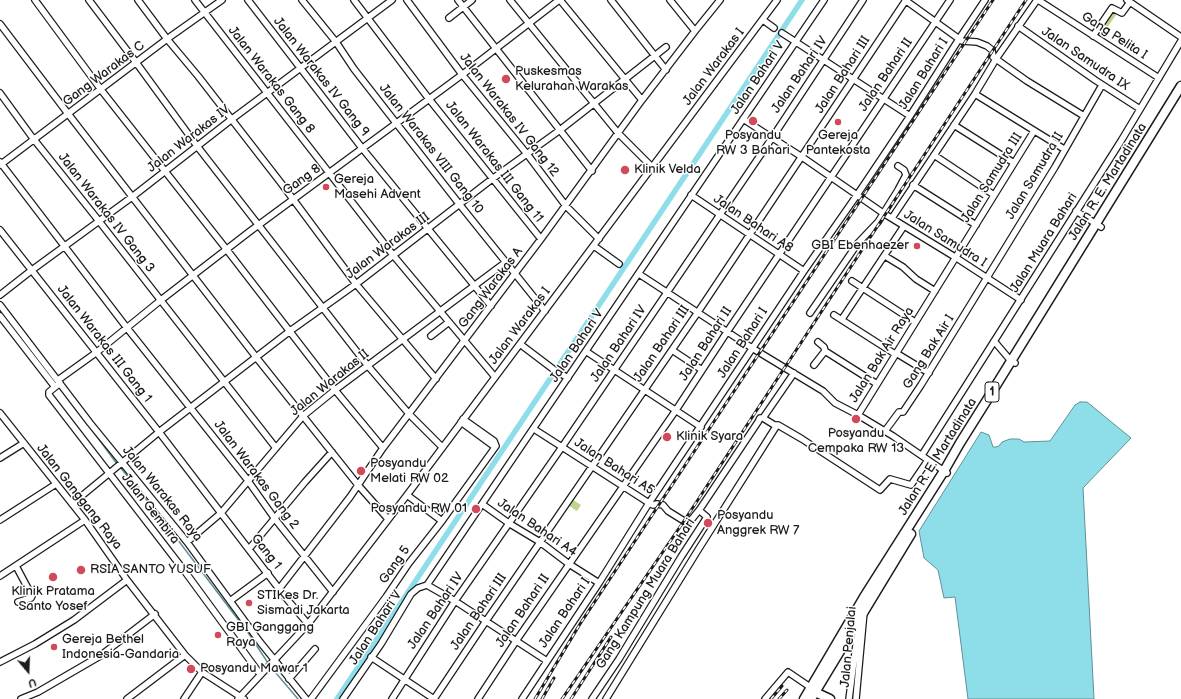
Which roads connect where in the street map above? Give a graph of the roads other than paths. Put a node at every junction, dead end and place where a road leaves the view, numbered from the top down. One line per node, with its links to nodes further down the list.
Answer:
1 (35, 0): 59 (street)
2 (89, 0): 50 (street)
3 (138, 0): 40 (street)
4 (196, 0): 27 (street, Jalan Warakas Gang 8)
5 (222, 0): 27 (street, Gang Warakas C)
6 (248, 0): 51 (street, Jalan Warakas IV Gang 9)
7 (302, 0): 43 (street, Jalan Warakas VIII Gang 10)
8 (354, 0): 28 (street, Jalan Warakas III Gang 11)
9 (392, 0): 28 (street, Jalan Warakas IV)
10 (407, 0): 53 (street, Jalan Warakas IV Gang 12)
11 (458, 0): 26 (street)
12 (472, 0): 26 (street)
13 (510, 0): 33 (street)
14 (560, 0): 33 (street, Gang 8); 55 (street)
15 (611, 0): 47 (street)
16 (670, 0): 36 (street)
17 (720, 0): 36 (street, Gang Warakas A)
18 (777, 0): 30 (street, Jalan Warakas I)
19 (824, 0): 44 (street, Jalan Bahari V)
20 (863, 0): 49 (street, Jalan Bahari IV)
21 (905, 0): 31 (street); 56 (street, Jalan Bahari III)
22 (950, 0): 31 (street, Jalan Bahari II)
23 (985, 0): 41 (street, Jalan Bahari I)
24 (1038, 0): 34 (street); 38 (street, Gang Pelita I)
25 (1128, 1): 38 (street); 39 (street)
26 (463, 7): 29 (street); 46 (street)
27 (205, 12): 40 (street, Gang Warakas C); 60 (street, Jalan Warakas Gang 8)
28 (368, 18): 43 (street, Jalan Warakas IV); 64 (street, Jalan Warakas III Gang 11)
29 (449, 18)
30 (763, 20): 35 (street); 90 (street, Jalan Warakas I)
31 (935, 21): 41 (street); 65 (street, Jalan Bahari II)
32 (0, 24): 69 (street)
33 (529, 24): 46 (street, Gang 8); 67 (street)
34 (1018, 26): 48 (street); 57 (street, Jalan Samudra IX)
35 (774, 28)
36 (695, 31): 52 (street, Gang Warakas A)
37 (782, 33): 44 (street)
38 (1093, 36): 54 (street, Gang Pelita I)
39 (1181, 37)
40 (167, 39): 50 (street, Gang Warakas C); 72 (street)
41 (959, 39): 48 (street); 70 (street, Jalan Bahari I)
42 (1181, 41): 54 (street, Jalan Muara Bahari)
43 (336, 42): 51 (street, Jalan Warakas IV); 74 (street, Jalan Warakas VIII Gang 10)
44 (796, 42): 49 (street); 73 (street, Jalan Bahari V)
45 (666, 47): 47 (street, Jalan Warakas III)
46 (497, 49): 53 (street, Gang 8); 76 (street)
47 (655, 55): 52 (street); 55 (street, Jalan Warakas III)
48 (996, 59): 63 (street); 71 (street)
49 (823, 60): 56 (street); 79 (street, Jalan Bahari IV)
50 (137, 63): 59 (street, Gang Warakas C); 81 (street)
51 (301, 68): 60 (street, Jalan Warakas IV); 82 (street, Jalan Warakas IV Gang 9)
52 (666, 70): 66 (street, Gang Warakas A)
53 (463, 74): 64 (street, Gang 8); 84 (street, Jalan Warakas IV Gang 12)
54 (1159, 78): 68 (street, Jalan Muara Bahari)
55 (625, 79): 66 (street); 67 (street, Jalan Warakas III)
56 (853, 80): 65 (street); 86 (street, Jalan Bahari III)
57 (1102, 85): 68 (street, Jalan Samudra IX); 71 (street, Jalan Samudra II)
58 (1181, 86): 111 (highway, Jalan R. E. Martadinata / 1)
59 (101, 90): 69 (street, Gang Warakas C); 91 (street)
60 (267, 93): 72 (street, Jalan Warakas IV); 93 (street, Jalan Warakas Gang 8)
61 (1181, 93): 111 (highway, Jalan R. E. Martadinata / 1)
62 (0, 94): 80 (street, Jalan Warakas IV Gang 3)
63 (975, 94): 75 (street); 77 (street)
64 (430, 99): 74 (street, Gang 8); 95 (street, Jalan Warakas III Gang 11)
65 (883, 99): 70 (street); 94 (street, Jalan Bahari II)
66 (642, 100): 78 (street, Gang Warakas A)
67 (593, 103): 76 (street, Jalan Warakas III); 78 (street)
68 (1140, 108): 104 (street, Jalan Muara Bahari)
69 (68, 115): 80 (street, Gang Warakas C); 100 (street)
70 (910, 116): 98 (street, Jalan Bahari I)
71 (1084, 116): 83 (street, Jalan Samudra II)
72 (232, 119): 81 (street, Jalan Warakas IV); 101 (street)
73 (743, 119): 79 (street, Jalan Samudra I); 97 (street, Jalan Bahari V)
74 (397, 123): 82 (street, Gang 8); 102 (street, Jalan Warakas VIII Gang 10)
75 (954, 125): 85 (street); 87 (street)
76 (560, 130): 84 (street, Jalan Warakas III); 92 (street)
77 (1034, 131): 83 (street); 87 (street, Jalan Samudra III)
78 (618, 133): 90 (street); 92 (street, Gang Warakas A)
79 (772, 138): 86 (street, Jalan Samudra I); 106 (street, Jalan Bahari IV)
80 (34, 139): 88 (street, Gang Warakas C); 108 (street, Jalan Warakas IV Gang 3)
81 (198, 146): 91 (street, Jalan Warakas IV); 109 (street)
82 (362, 148): 93 (street, Gang 8); 113 (street, Jalan Warakas IV Gang 9)
83 (1064, 149): 132 (street, Jalan Samudra II)
84 (527, 154): 95 (street, Jalan Warakas III); 103 (street, Jalan Warakas IV Gang 12)
85 (934, 155): 96 (street); 99 (street)
86 (802, 157): 94 (street, Jalan Samudra I); 115 (street, Jalan Bahari III)
87 (1014, 163): 99 (street, Jalan Samudra III)
88 (1, 164): 118 (street)
89 (898, 166): 105 (street)
90 (652, 167): 117 (street, Jalan Warakas I)
91 (165, 171): 100 (street, Jalan Warakas IV); 120 (street)
92 (592, 171): 103 (street, Gang Warakas A)
93 (329, 174): 101 (street, Gang 8); 122 (street, Jalan Warakas Gang 8)
94 (832, 177): 98 (street, Jalan Samudra I); 121 (street, Jalan Bahari II)
95 (492, 179): 102 (street, Jalan Warakas III); 116 (street, Jalan Warakas III Gang 11)
96 (913, 185): 107 (street); 110 (street)
97 (691, 195): 106 (street, Jalan Bahari A8); 130 (street, Jalan Bahari V)
98 (857, 195): 105 (street, Jalan Samudra I); 128 (street, Jalan Bahari I)
99 (994, 195): 110 (street, Jalan Samudra III)
100 (132, 197): 108 (street, Jalan Warakas IV); 131 (street)
101 (293, 200): 109 (street, Gang 8); 134 (street)
102 (460, 205): 113 (street, Jalan Warakas III); 125 (street, Jalan Warakas VIII Gang 10)
103 (566, 206): 116 (street, Gang Warakas A); 117 (street, Jalan Warakas IV Gang 12)
104 (1076, 211): 111 (street); 141 (street, Jalan Muara Bahari)
105 (883, 213): 107 (street, Jalan Samudra I); 148 (street)
106 (719, 214): 115 (street, Jalan Bahari A8); 138 (street, Jalan Bahari IV)
107 (892, 218): 112 (street, Jalan Samudra I)
108 (99, 221): 118 (street, Jalan Warakas IV); 140 (street, Jalan Warakas IV Gang 3)
109 (259, 225): 120 (street, Gang 8); 144 (street)
110 (976, 225): 124 (street, Jalan Samudra III)
111 (1098, 225): 171 (highway, Jalan R. E. Martadinata / 1)
112 (904, 226): 123 (street); 124 (street, Jalan Samudra I)
113 (427, 229): 122 (street, Jalan Warakas III); 135 (street, Jalan Warakas IV Gang 9)
114 (0, 230): 127 (street, Jalan Warakas III Gang 1)
115 (750, 234): 121 (street, Jalan Bahari A8); 147 (street, Jalan Bahari III)
116 (541, 239): 129 (street, Gang Warakas A)
117 (599, 239): 119 (street, Jalan Warakas I)
118 (65, 245): 127 (street, Jalan Warakas IV); 154 (street)
119 (594, 246): 126 (street); 145 (street, Jalan Warakas I)
120 (227, 250): 131 (street, Gang 8); 155 (street)
121 (779, 254): 128 (street, Jalan Bahari A8); 156 (street, Jalan Bahari II)
122 (393, 255): 134 (street, Jalan Warakas III); 146 (street)
123 (886, 256): 136 (street); 137 (street)
124 (955, 257): 132 (street, Jalan Samudra I); 137 (street, Jalan Bak Air Raya)
125 (506, 262): 129 (street, Jalan Warakas VIII Gang 10); 135 (street, Jalan Warakas II)
126 (620, 264)
127 (32, 270): 139 (street, Jalan Warakas IV); 167 (street, Jalan Warakas III Gang 1)
128 (804, 271): 164 (street, Jalan Bahari I)
129 (515, 273): 143 (street, Gang Warakas A); 145 (street, Jalan Warakas VIII Gang 10)
130 (639, 274): 138 (street); 168 (street, Jalan Bahari V)
131 (194, 276): 140 (street, Gang 8); 170 (street)
132 (987, 278): 141 (street, Jalan Samudra I); 177 (street, Gang Bak Air I)
133 (852, 281): 136 (street)
134 (356, 284): 144 (street, Jalan Warakas III); 159 (street)
135 (474, 287): 143 (street, Jalan Warakas IV Gang 9); 146 (street, Jalan Warakas II)
136 (862, 288): 151 (street); 153 (street)
137 (935, 291): 153 (street, Jalan Bak Air Raya)
138 (667, 292): 147 (street); 174 (street, Jalan Bahari IV)
139 (0, 295)
140 (160, 300): 154 (street, Gang 8); 181 (street, Jalan Warakas IV Gang 3)
141 (1021, 300): 160 (street, Jalan Muara Bahari)
142 (0, 305): 158 (street, Jalan Warakas Raya)
143 (491, 306): 161 (street, Gang Warakas A)
144 (324, 308): 155 (street, Jalan Warakas III); 173 (street)
145 (545, 311): 163 (street, Jalan Warakas I)
146 (441, 312): 152 (street); 159 (street, Jalan Warakas II)
147 (698, 312): 156 (street); 165 (street, Jalan Bahari III)
148 (810, 313)
149 (834, 315): 151 (street)
150 (0, 316): 158 (street)
151 (842, 320): 169 (street)
152 (449, 322): 157 (street); 161 (street)
153 (916, 322): 169 (street, Jalan Bak Air Raya)
154 (127, 328): 167 (street, Gang 8); 186 (street, Jalan Warakas Gang 2)
155 (290, 331): 170 (street, Jalan Warakas III); 185 (street)
156 (727, 332): 164 (street); 175 (street, Jalan Bahari II)
157 (431, 336)
158 (20, 337): 182 (street, Jalan Warakas Raya)
159 (403, 339): 173 (street, Jalan Warakas II); 180 (street)
160 (994, 341): 171 (street); 205 (street, Jalan Muara Bahari)
161 (464, 342): 178 (street); 180 (street, Gang Warakas A)
162 (818, 342): 166 (street)
163 (520, 344): 178 (street, Jalan Warakas I); 179 (street)
164 (752, 348): 176 (street); 195 (street, Jalan Bahari I)
165 (672, 350): 175 (street); 184 (street, Jalan Bahari III)
166 (825, 351): 172 (street); 183 (street)
167 (97, 352): 182 (street, Gang 8); 198 (street, Jalan Warakas III Gang 1)
168 (586, 352): 174 (street); 179 (street, Jalan Bahari V)
169 (895, 354): 177 (street); 183 (street, Jalan Bak Air Raya)
170 (256, 357): 181 (street, Jalan Warakas III); 191 (street)
171 (1013, 362): 210 (highway, Jalan R. E. Martadinata / 1)
172 (814, 365)
173 (368, 366): 185 (street, Jalan Warakas II); 189 (street)
174 (614, 370): 184 (street); 201 (street, Jalan Bahari IV)
175 (702, 370): 187 (street, Jalan Bahari II)
176 (794, 373): 190 (street); 192 (street, Gang Kampung Muara Bahari)
177 (929, 373): 197 (street, Gang Bak Air I)
178 (494, 378): 193 (street, Jalan Warakas I)
179 (568, 378): 196 (street, Jalan Bahari V)
180 (436, 379): 189 (street, Gang Warakas A)
181 (224, 382): 186 (street, Jalan Warakas III); 202 (street, Jalan Warakas IV Gang 3)
182 (58, 384): 208 (street, Jalan Warakas Raya); 211 (street, Jalan Gembira)
183 (877, 384): 190 (street, Jalan Bak Air Raya)
184 (645, 389): 187 (street); 209 (street, Jalan Bahari III)
185 (335, 390): 191 (street, Jalan Warakas II); 203 (street)
186 (190, 408): 198 (street, Jalan Warakas III); 212 (street, Jalan Warakas Gang 2)
187 (676, 410): 195 (street); 215 (street, Jalan Bahari II)
188 (0, 413): 199 (street, Jalan Ganggang Raya)
189 (410, 414): 200 (street); 203 (street, Gang Warakas A)
190 (858, 415): 197 (street, Jalan Bak Air Raya)
191 (303, 416): 202 (street, Jalan Warakas II); 204 (street)
192 (763, 418): 194 (street); 220 (street, Gang Kampung Muara Bahari)
193 (462, 420): 200 (street, Jalan Warakas I); 227 (street, Gang 5)
194 (776, 426): 207 (street); 228 (street, Gang Kampung Muara Bahari)
195 (701, 427): 217 (street, Jalan Bahari I)
196 (534, 429): 201 (street, Jalan Bahari A5); 219 (street, Jalan Bahari V)
197 (885, 431): 205 (street, Jalan Bak Air Raya)
198 (159, 432): 208 (street, Jalan Warakas III); 221 (street, Jalan Warakas III Gang 1)
199 (24, 443): 206 (street); 213 (street, Jalan Ganggang Raya)
200 (442, 447): 216 (street, Jalan Warakas I)
201 (562, 447): 209 (street, Jalan Bahari A5); 229 (street, Jalan Bahari IV)
202 (276, 448): 212 (street, Jalan Warakas II)
203 (383, 448): 214 (street, Gang Warakas A)
204 (332, 452): 214 (street); 223 (street)
205 (922, 456): 207 (street, Jalan Bak Air Raya)
206 (0, 458)
207 (928, 460): 210 (street, Jalan Bak Air Raya)
208 (119, 465): 211 (street, Jalan Warakas III); 230 (street, Jalan Warakas Raya)
209 (592, 466): 215 (street, Jalan Bahari A5); 231 (street, Jalan Bahari III)
210 (945, 472): 246 (highway, Jalan R. E. Martadinata / 1); 246 (highway, Jalan R. E. Martadinata / 1)
211 (109, 474): 218 (street, Jalan Warakas III); 259 (street, Jalan Gembira)
212 (248, 481): 221 (street, Jalan Warakas II); 223 (street, Jalan Warakas Gang 2)
213 (56, 484): 218 (street, Jalan Ganggang Raya); 225 (street)
214 (358, 485): 224 (street); 233 (street, Gang Warakas A)
215 (623, 486): 217 (street, Jalan Bahari A5); 234 (street, Jalan Bahari II)
216 (407, 495): 224 (street, Jalan Warakas I); 227 (street)
217 (649, 503): 220 (street, Jalan Bahari A5); 239 (street, Jalan Bahari I)
218 (72, 504): 226 (street, Jalan Ganggang Raya)
219 (482, 504): 229 (street, Jalan Bahari A4); 240 (street, Jalan Bahari V)
220 (700, 509): 222 (street, Gang Kampung Muara Bahari)
221 (221, 513): 230 (street, Jalan Warakas II); 232 (street, Gang 1)
222 (707, 517): 228 (street); 274 (street, Gang Kampung Muara Bahari)
223 (275, 519): 232 (street); 233 (street, Jalan Warakas Gang 2)
224 (388, 519): 242 (street, Jalan Warakas I)
225 (0, 520)
226 (85, 520): 235 (street); 238 (street, Jalan Ganggang Raya)
227 (442, 521): 268 (street, Gang 5)
228 (715, 522): 275 (street, Gang Kampung Muara Bahari)
229 (510, 524): 231 (street, Jalan Bahari A4); 244 (street, Jalan Bahari IV)
230 (187, 542): 243 (street, Jalan Warakas Raya)
231 (540, 542): 234 (street, Jalan Bahari A4); 249 (street, Jalan Bahari III)
232 (248, 549): 236 (street, Gang 1)
233 (304, 556): 241 (street, Gang Warakas A); 242 (street, Jalan Warakas Gang 2)
234 (569, 564): 239 (street, Jalan Bahari A4); 251 (street, Jalan Bahari II)
235 (16, 566): 237 (street); 245 (street)
236 (268, 573): 241 (street, Gang 1); 243 (street)
237 (0, 576)
238 (128, 580): 247 (street, Jalan Ganggang Raya); 256 (street)
239 (599, 582): 255 (street, Jalan Bahari I)
240 (427, 585): 244 (street); 254 (street, Jalan Bahari V)
241 (279, 589): 250 (street, Gang 1)
242 (333, 592): 250 (street, Jalan Warakas I)
243 (230, 601): 257 (street, Jalan Warakas Raya)
244 (455, 601): 249 (street); 261 (street, Jalan Bahari IV)
245 (18, 602)
246 (863, 603): 248 (highway, Jalan R. E. Martadinata / 1); 262 (highway, Jalan R. E. Martadinata / 1); 280 (street, Jalan Penjalai)
247 (155, 614): 253 (street, Jalan Ganggang Raya); 264 (street)
248 (860, 617): 262 (highway, Jalan R. E. Martadinata / 1); 279 (street, Jalan Penjalai)
249 (486, 621): 251 (street); 271 (street, Jalan Bahari III)
250 (308, 624): 257 (street, Jalan Warakas I)
251 (516, 640): 255 (street); 272 (street, Jalan Bahari II)
252 (315, 649): 260 (street)
253 (185, 655): 258 (street, Jalan Ganggang Raya); 265 (street)
254 (372, 657): 261 (street); 269 (street, Jalan Bahari V)
255 (547, 661): 273 (street, Jalan Bahari I)
256 (0, 662)
257 (273, 662): 259 (street, Jalan Warakas I); 260 (street, Jalan Warakas Raya)
258 (202, 672): 263 (street, Jalan Ganggang Raya); 266 (street)
259 (260, 674): 263 (street, Jalan Warakas I)
260 (290, 679): 267 (street, Jalan Warakas Raya)
261 (404, 680): 270 (street, Jalan Bahari IV); 271 (street)
262 (812, 693): 276 (street); 277 (highway, Jalan R. E. Martadinata / 1); 278 (highway)
263 (240, 698)
264 (21, 699)
265 (126, 699)
266 (184, 699)
267 (306, 699)
268 (311, 699)
269 (343, 699)
270 (392, 699)
271 (434, 699)
272 (478, 699)
273 (522, 699)
274 (592, 699)
275 (606, 699)
276 (765, 699)
277 (804, 699)
278 (830, 699)
279 (849, 699)
280 (856, 699)

